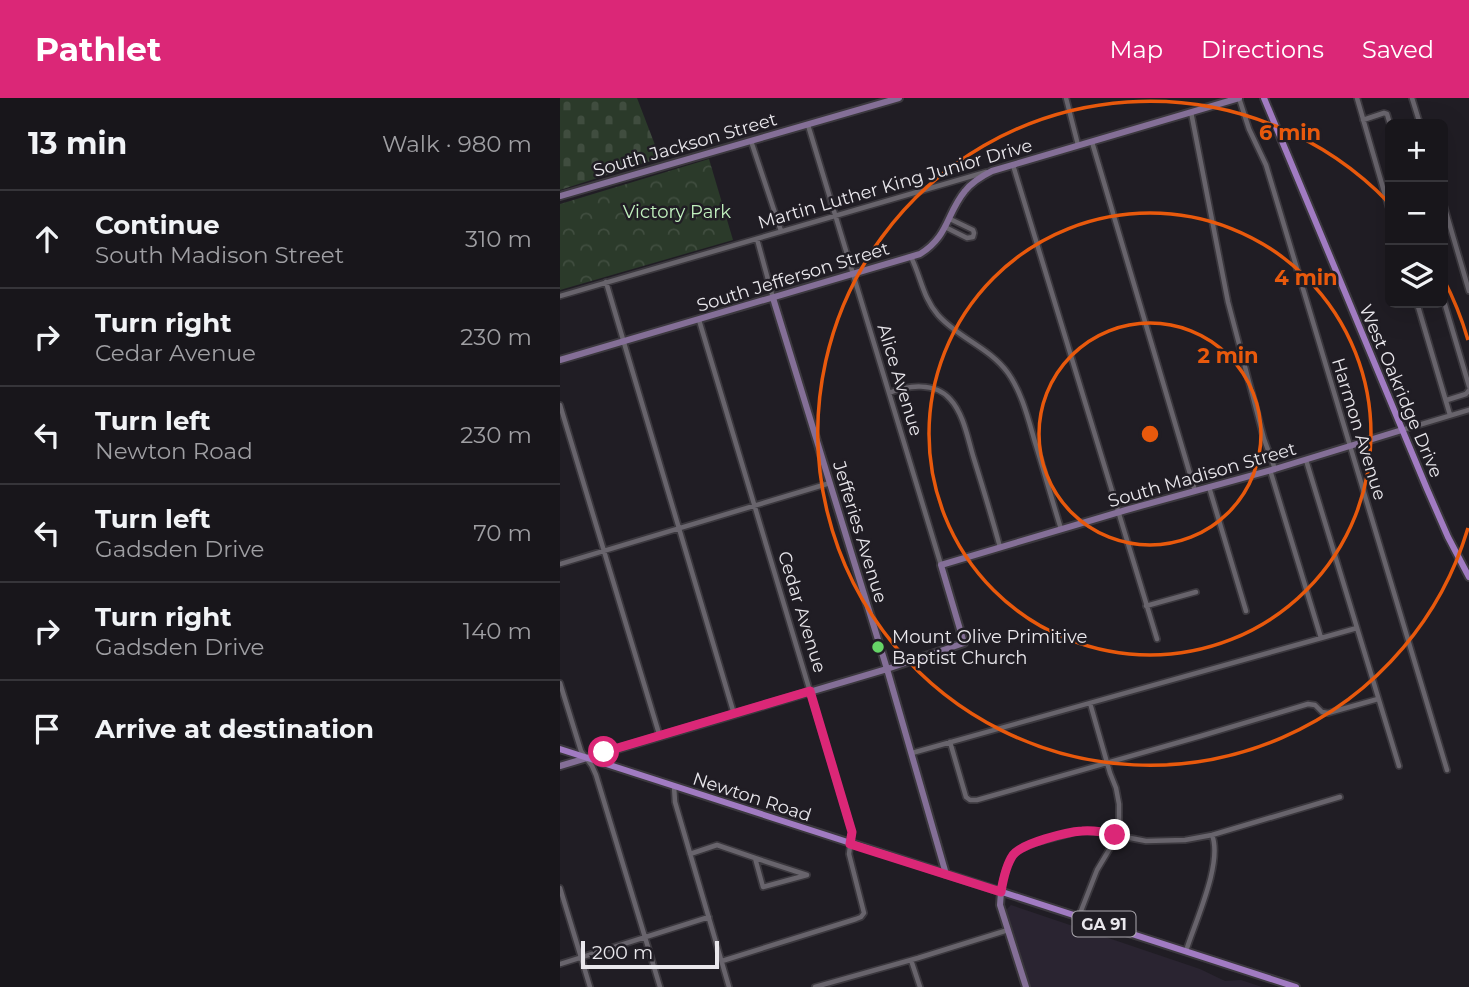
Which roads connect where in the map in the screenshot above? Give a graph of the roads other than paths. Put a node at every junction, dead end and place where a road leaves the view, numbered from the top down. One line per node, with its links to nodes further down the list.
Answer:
1 (899, 98): 11 (street, South Jackson Street)
2 (1066, 98): 14 (street)
3 (1239, 98): 7 (street, Martin Luther King Junior Drive); 43 (street, Harmon Avenue)
4 (1264, 98): 42 (main road, West Oakridge Drive)
5 (1357, 98): 10 (street)
6 (1412, 98): 9 (street)
7 (1191, 112): 13 (street, Martin Luther King Junior Drive); 45 (street)
8 (1389, 119): 10 (street)
9 (1418, 119)
10 (1363, 120): 17 (street)
11 (808, 125): 12 (street, South Jackson Street); 19 (street, Alice Avenue)
12 (751, 141): 18 (street, South Jackson Street); 23 (street)
13 (1092, 141): 14 (street, Martin Luther King Junior Drive); 48 (street)
14 (1078, 145): 15 (street, Martin Luther King Junior Drive)
15 (1013, 164): 16 (street, Martin Luther King Junior Drive); 50 (street)
16 (998, 169): 19 (street, Martin Luther King Junior Drive); 20 (street, South Jefferson Street)
17 (1385, 193)
18 (560, 196)
19 (836, 217): 23 (street, Martin Luther King Junior Drive); 26 (street, Alice Avenue)
20 (950, 219): 22 (street, South Jefferson Street); 22 (street)
21 (1448, 219): 28 (street)
22 (945, 227): 25 (street, South Jefferson Street)
23 (781, 231): 24 (street, Martin Luther King Junior Drive)
24 (757, 239): 27 (street, Martin Luther King Junior Drive); 30 (street, Jefferies Avenue)
25 (910, 256): 26 (street, South Jefferson Street); 52 (street)
26 (853, 274): 30 (street, South Jefferson Street); 37 (street, Alice Avenue)
27 (606, 282): 29 (street, Martin Luther King Junior Drive); 34 (street)
28 (1469, 291)
29 (560, 296)
30 (773, 298): 33 (street, South Jefferson Street); 46 (street, Jefferies Avenue)
31 (1419, 308): 38 (street)
32 (1446, 308): 36 (street)
33 (699, 320): 34 (street, South Jefferson Street); 49 (street, Cedar Avenue)
34 (624, 342): 35 (street, South Jefferson Street); 51 (street)
35 (560, 360)
36 (1469, 388): 38 (street)
37 (890, 393): 53 (street); 56 (street, Alice Avenue)
38 (1447, 400): 41 (street)
39 (560, 405): 54 (street)
40 (1469, 410): 41 (street, South Madison Street)
41 (1450, 415): 42 (street, South Madison Street)
42 (1402, 430): 43 (street, South Madison Street); 57 (main road, West Oakridge Drive)
43 (1350, 446): 44 (street, South Madison Street); 78 (street, Harmon Avenue)
44 (1306, 460): 45 (street, South Madison Street); 61 (street)
45 (1273, 470): 47 (street, South Madison Street); 62 (street)
46 (830, 482): 49 (street); 64 (street, Jefferies Avenue)
47 (1209, 487): 48 (street, South Madison Street); 60 (street)
48 (1195, 491): 50 (street, South Madison Street)
49 (755, 505): 51 (street); 66 (street, Cedar Avenue)
50 (1119, 512): 52 (street, South Madison Street); 59 (street)
51 (679, 528): 54 (street); 69 (street)
52 (1061, 529): 53 (street, South Madison Street)
53 (1000, 547): 56 (street, South Madison Street)
54 (604, 551): 55 (street); 70 (street)
55 (560, 564)
56 (941, 565): 64 (street, Alice Avenue)
57 (1469, 577)
58 (1196, 592): 59 (street)
59 (1146, 606): 63 (street)
60 (1246, 611)
61 (1357, 628): 62 (street); 67 (street)
62 (1321, 638): 68 (street)
63 (1157, 639)
64 (887, 669): 66 (street); 73 (street, Jefferies Avenue)
65 (560, 683): 74 (street)
66 (810, 691): 69 (street); 83 (street, Cedar Avenue)
67 (1378, 699): 75 (street); 77 (street)
68 (1090, 703): 71 (street); 75 (street)
69 (734, 715): 70 (street)
70 (660, 737): 74 (street)
71 (950, 742): 73 (street); 75 (street)
72 (560, 749): 74 (main road, Newton Road / GA 91)
73 (912, 753): 86 (street, Jefferies Avenue)
74 (586, 758): 76 (street); 79 (main road, Newton Road / GA 91); 92 (street)
75 (1107, 762): 81 (street)
76 (560, 766)
77 (1399, 766)
78 (1447, 771)
79 (674, 786): 83 (main road, Newton Road / GA 91); 84 (street)
80 (1340, 797): 82 (street)
81 (1115, 835): 82 (street); 88 (street); 89 (street)
82 (1212, 835): 93 (street)
83 (850, 844): 86 (main road, Newton Road / GA 91); 96 (street, Cedar Avenue)
84 (690, 854): 85 (street); 90 (street)
85 (755, 858): 85 (street)
86 (946, 874): 88 (main road, Newton Road / GA 91)
87 (560, 888): 94 (street)
88 (1001, 892): 89 (main road, Newton Road / GA 91); 91 (street)
89 (1079, 916): 93 (main road, Newton Road / GA 91)
90 (709, 917): 92 (street); 96 (street)
91 (1008, 930): 95 (street); 103 (street)
92 (645, 938): 94 (street); 99 (street)
93 (1186, 951): 104 (main road, Newton Road / GA 91)
94 (581, 958): 97 (street); 98 (street)
95 (911, 960): 101 (street); 102 (street)
96 (722, 961): 100 (street)
97 (560, 964)
98 (590, 987)
99 (660, 987)
100 (729, 987)
101 (815, 987)
102 (920, 987)
103 (1026, 987)
104 (1296, 987)

